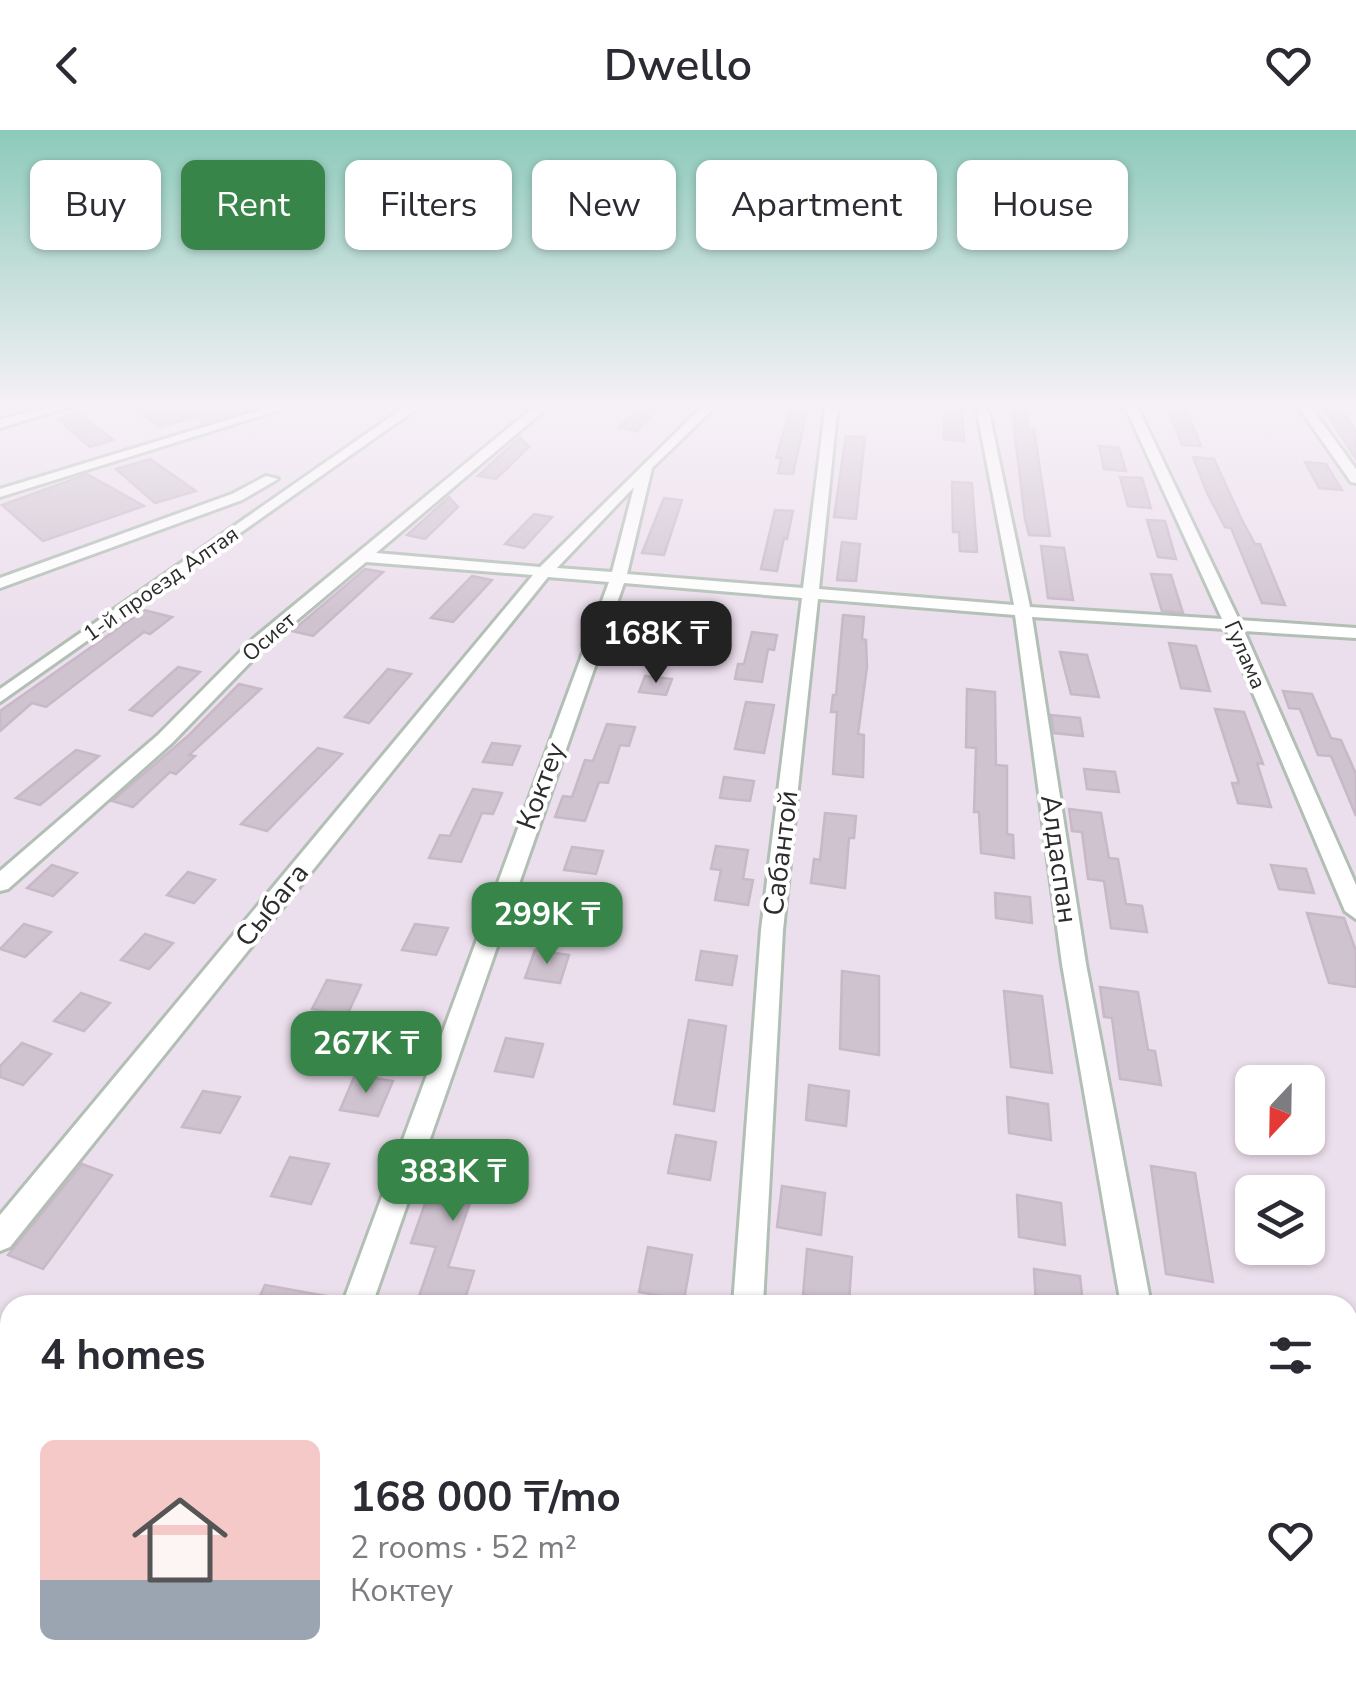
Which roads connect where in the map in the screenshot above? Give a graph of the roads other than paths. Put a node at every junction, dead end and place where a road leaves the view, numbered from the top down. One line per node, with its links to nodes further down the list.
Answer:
1 (61, 475): 10 (street)
2 (317, 475): 19 (street, 1-й проезд Алтая)
3 (463, 475): 11 (street, Осиет)
4 (640, 475): 12 (street, Сыбага)
5 (644, 475): 13 (street, Коктеу)
6 (824, 475): 15 (street, Сабантой)
7 (996, 475): 16 (street, Алдаспан)
8 (1163, 475): 17 (street, Гулама)
9 (271, 478): 14 (street)
10 (0, 493)
11 (366, 557): 12 (street); 20 (street, Осиет)
12 (543, 573): 13 (street); 22 (street, Сыбага)
13 (618, 578): 15 (street); 23 (street, Коктеу)
14 (0, 583)
15 (812, 594): 16 (street); 24 (street, Сабантой)
16 (1023, 611): 17 (street); 25 (street, Алдаспан)
17 (1232, 624): 18 (street); 21 (street, Гулама)
18 (1356, 633)
19 (0, 697)
20 (0, 883)
21 (1356, 911)
22 (0, 1237)
23 (361, 1295)
24 (749, 1295)
25 (1134, 1295)

